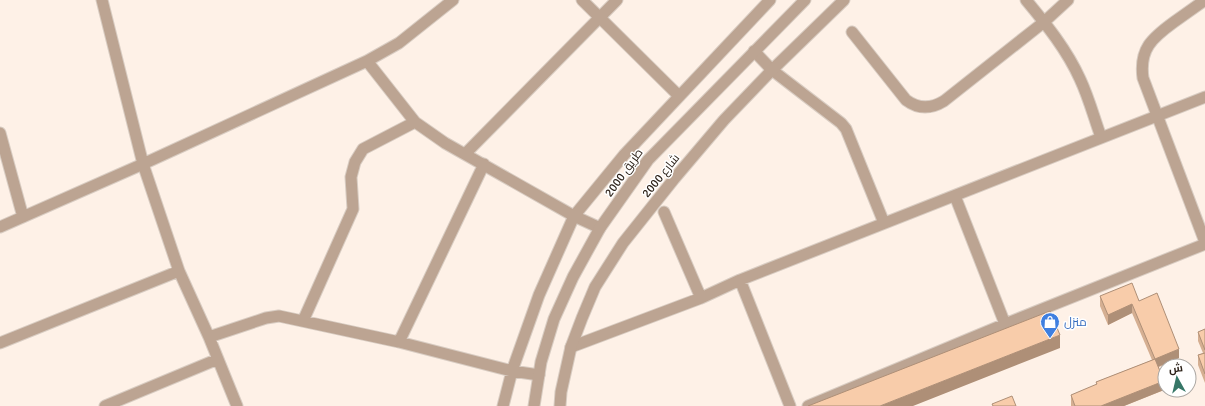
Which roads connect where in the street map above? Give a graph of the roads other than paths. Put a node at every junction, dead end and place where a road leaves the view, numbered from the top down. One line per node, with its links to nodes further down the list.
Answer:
1 (102, 0): 24 (street)
2 (453, 0): 15 (street)
3 (582, 0): 11 (street)
4 (616, 0): 11 (street)
5 (770, 0): 17 (street)
6 (805, 0): 14 (street, طريق 2000)
7 (844, 0): 16 (street, شارع 2000)
8 (1026, 0): 12 (street)
9 (1068, 0): 12 (street)
10 (1205, 0): 19 (street)
11 (599, 17): 17 (street); 23 (street)
12 (1044, 22): 13 (street); 22 (street)
13 (852, 32)
14 (754, 51): 16 (street); 32 (street, طريق 2000)
15 (367, 61): 20 (street); 24 (street)
16 (772, 70): 30 (street); 42 (street, شارع 2000)
17 (679, 96): 28 (street)
18 (1205, 97): 19 (street)
19 (1157, 116): 22 (street); 33 (street)
20 (415, 122): 23 (street); 37 (street)
21 (0, 133): 29 (street)
22 (1101, 137): 26 (street)
23 (465, 154): 25 (street)
24 (143, 164): 29 (street); 34 (street)
25 (484, 164): 28 (street); 40 (street)
26 (955, 196): 30 (street); 38 (street)
27 (664, 212): 36 (street)
28 (574, 216): 32 (street); 44 (street)
29 (23, 217): 31 (street)
30 (884, 223): 35 (street)
31 (0, 227)
32 (600, 228): 45 (street, طريق 2000)
33 (1205, 243): 38 (street)
34 (179, 271): 39 (street); 41 (street)
35 (740, 280): 36 (street); 51 (street)
36 (701, 298): 42 (street)
37 (303, 321): 39 (street); 40 (street)
38 (1005, 324): 52 (street)
39 (209, 337): 43 (street)
40 (399, 342): 44 (street)
41 (0, 343)
42 (571, 346): 50 (street, شارع 2000)
43 (218, 359): 46 (street); 47 (street)
44 (512, 372): 45 (street); 48 (street)
45 (539, 375): 49 (street, طريق 2000)
46 (105, 406)
47 (237, 406)
48 (503, 406)
49 (534, 406)
50 (560, 406)
51 (790, 406)
52 (808, 406)

